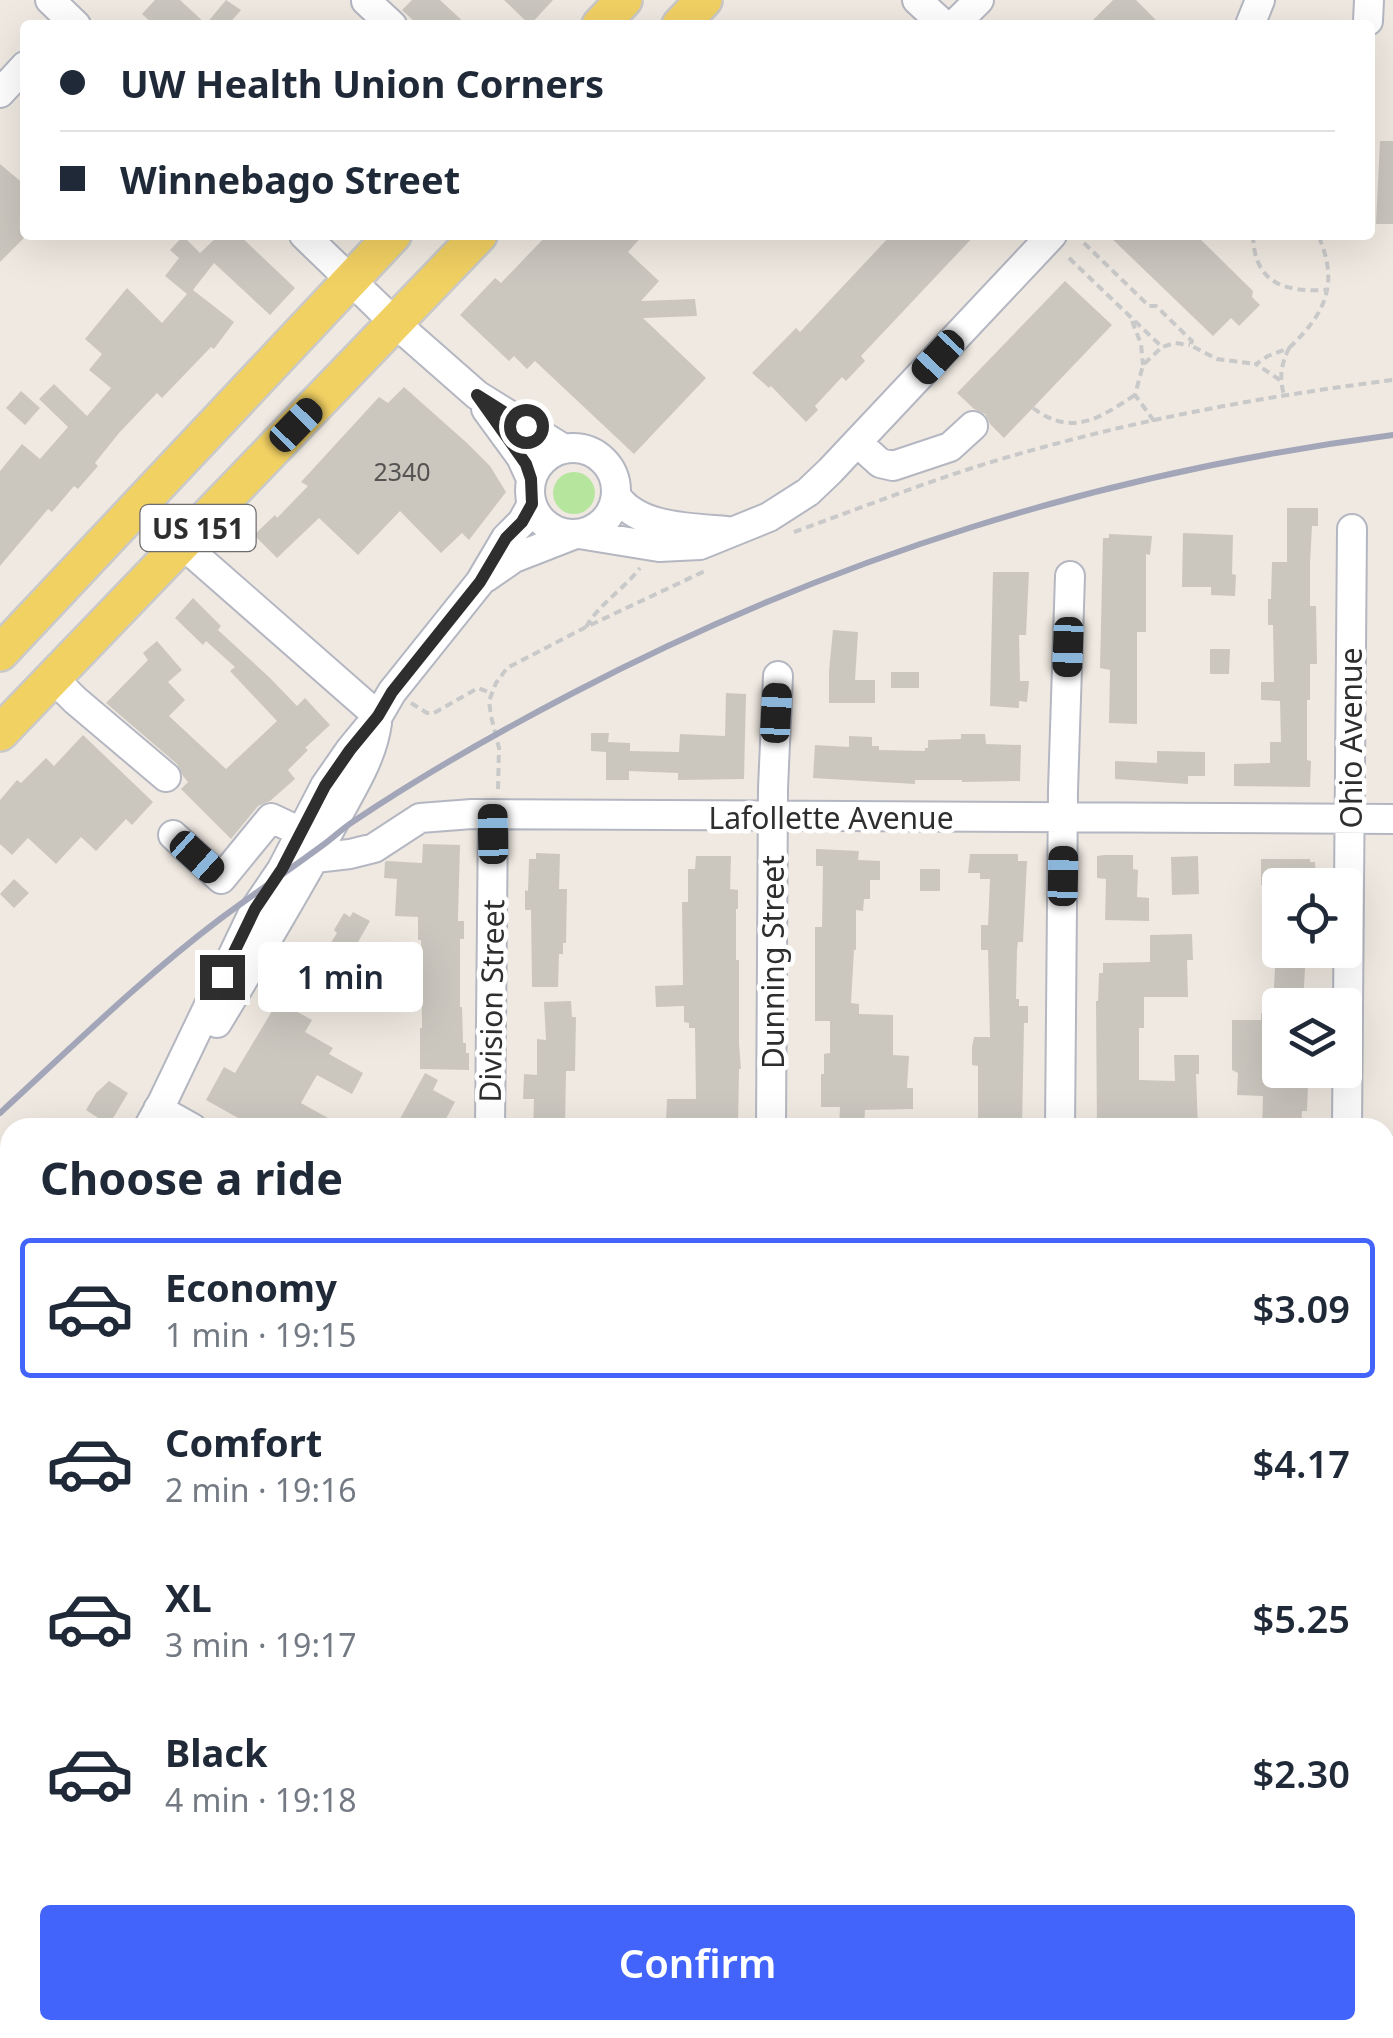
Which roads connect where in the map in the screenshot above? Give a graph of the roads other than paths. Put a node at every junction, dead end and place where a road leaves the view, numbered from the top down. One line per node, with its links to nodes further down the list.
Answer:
1 (624, 0): 7 (main road)
2 (704, 0): 8 (main road)
3 (917, 0): 9 (street)
4 (979, 0): 10 (street)
5 (366, 1): 6 (street)
6 (387, 20)
7 (605, 20)
8 (685, 20)
9 (939, 20)
10 (959, 20)
11 (20, 71): 12 (street)
12 (0, 93)
13 (309, 240): 17 (street)
14 (388, 240): 17 (main road, US 151)
15 (474, 240): 18 (main road, US 151)
16 (1061, 246): 21 (street)
17 (350, 280): 18 (street); 31 (main road, US 151)
18 (395, 323): 19 (street); 28 (main road, US 151)
19 (477, 395): 22 (street); 23 (street)
20 (973, 426): 21 (street)
21 (858, 443): 26 (street)
22 (564, 448): 23 (street); 24 (street)
23 (532, 492): 27 (street); 30 (street)
24 (617, 497): 26 (street); 27 (street)
25 (1352, 529): 40 (street, Ohio Avenue)
26 (732, 532): 27 (street)
27 (576, 534): 30 (street)
28 (182, 544): 33 (main road, US 151); 34 (street)
29 (1070, 576): 39 (street)
30 (480, 582): 34 (street)
31 (0, 652)
32 (778, 676): 38 (street, Dunning Street)
33 (53, 678): 35 (main road, US 151); 36 (street)
34 (378, 716): 42 (street); 44 (street)
35 (0, 733)
36 (166, 777)
37 (492, 814): 38 (street, Lafollette Avenue); 44 (street, Lafollette Avenue); 47 (street, Division Street)
38 (773, 816): 39 (street, Lafollette Avenue); 48 (street, Dunning Street)
39 (1064, 818): 40 (street, Lafollette Avenue); 49 (street)
40 (1350, 818): 41 (street, Lafollette Avenue); 50 (street, Ohio Avenue)
41 (1393, 818)
42 (301, 832): 43 (street); 45 (street)
43 (174, 835)
44 (314, 858): 45 (street, Lafollette Avenue); 46 (street)
45 (282, 869): 46 (street)
46 (156, 1113)
47 (490, 1118)
48 (771, 1118)
49 (1060, 1118)
50 (1347, 1118)

